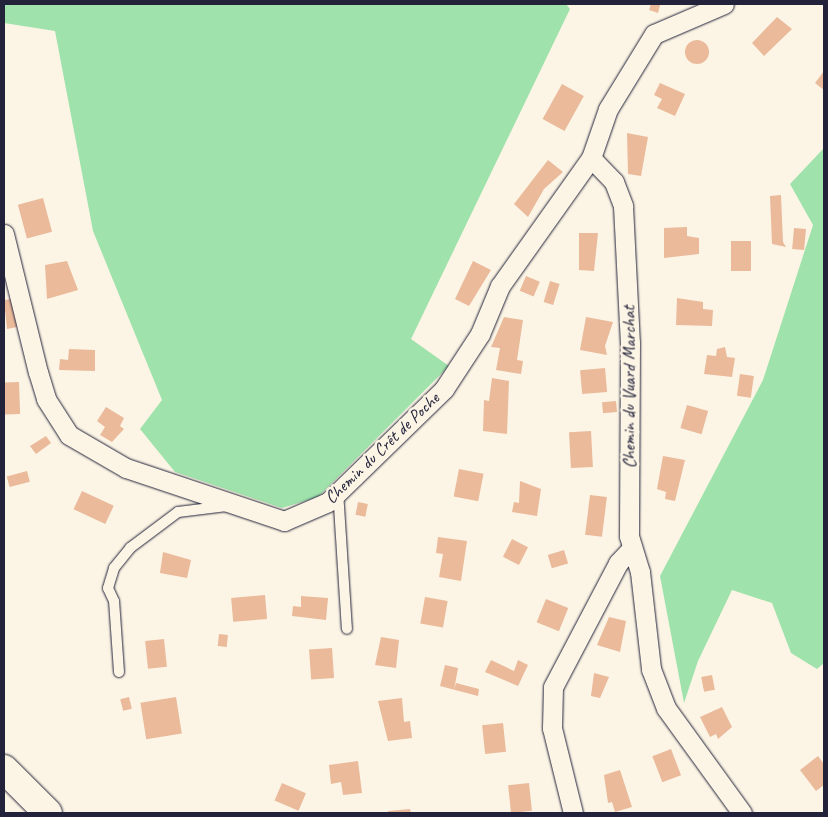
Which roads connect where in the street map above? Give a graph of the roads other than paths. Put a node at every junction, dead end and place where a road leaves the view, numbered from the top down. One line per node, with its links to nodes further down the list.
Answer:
1 (724, 4): 2 (street)
2 (591, 158): 4 (street, Chemin du Crêt de Poche); 6 (street, Chemin du Vuard Marchat)
3 (4, 234): 5 (street, Chemin du Crêt de Poche)
4 (338, 491): 5 (street, Chemin du Crêt de Poche); 7 (lane)
5 (238, 504): 8 (lane)
6 (631, 549): 11 (street); 12 (street, Chemin du Vuard Marchat)
7 (347, 629)
8 (119, 672)
9 (4, 769): 10 (main road)
10 (48, 813)
11 (573, 813)
12 (742, 813)

